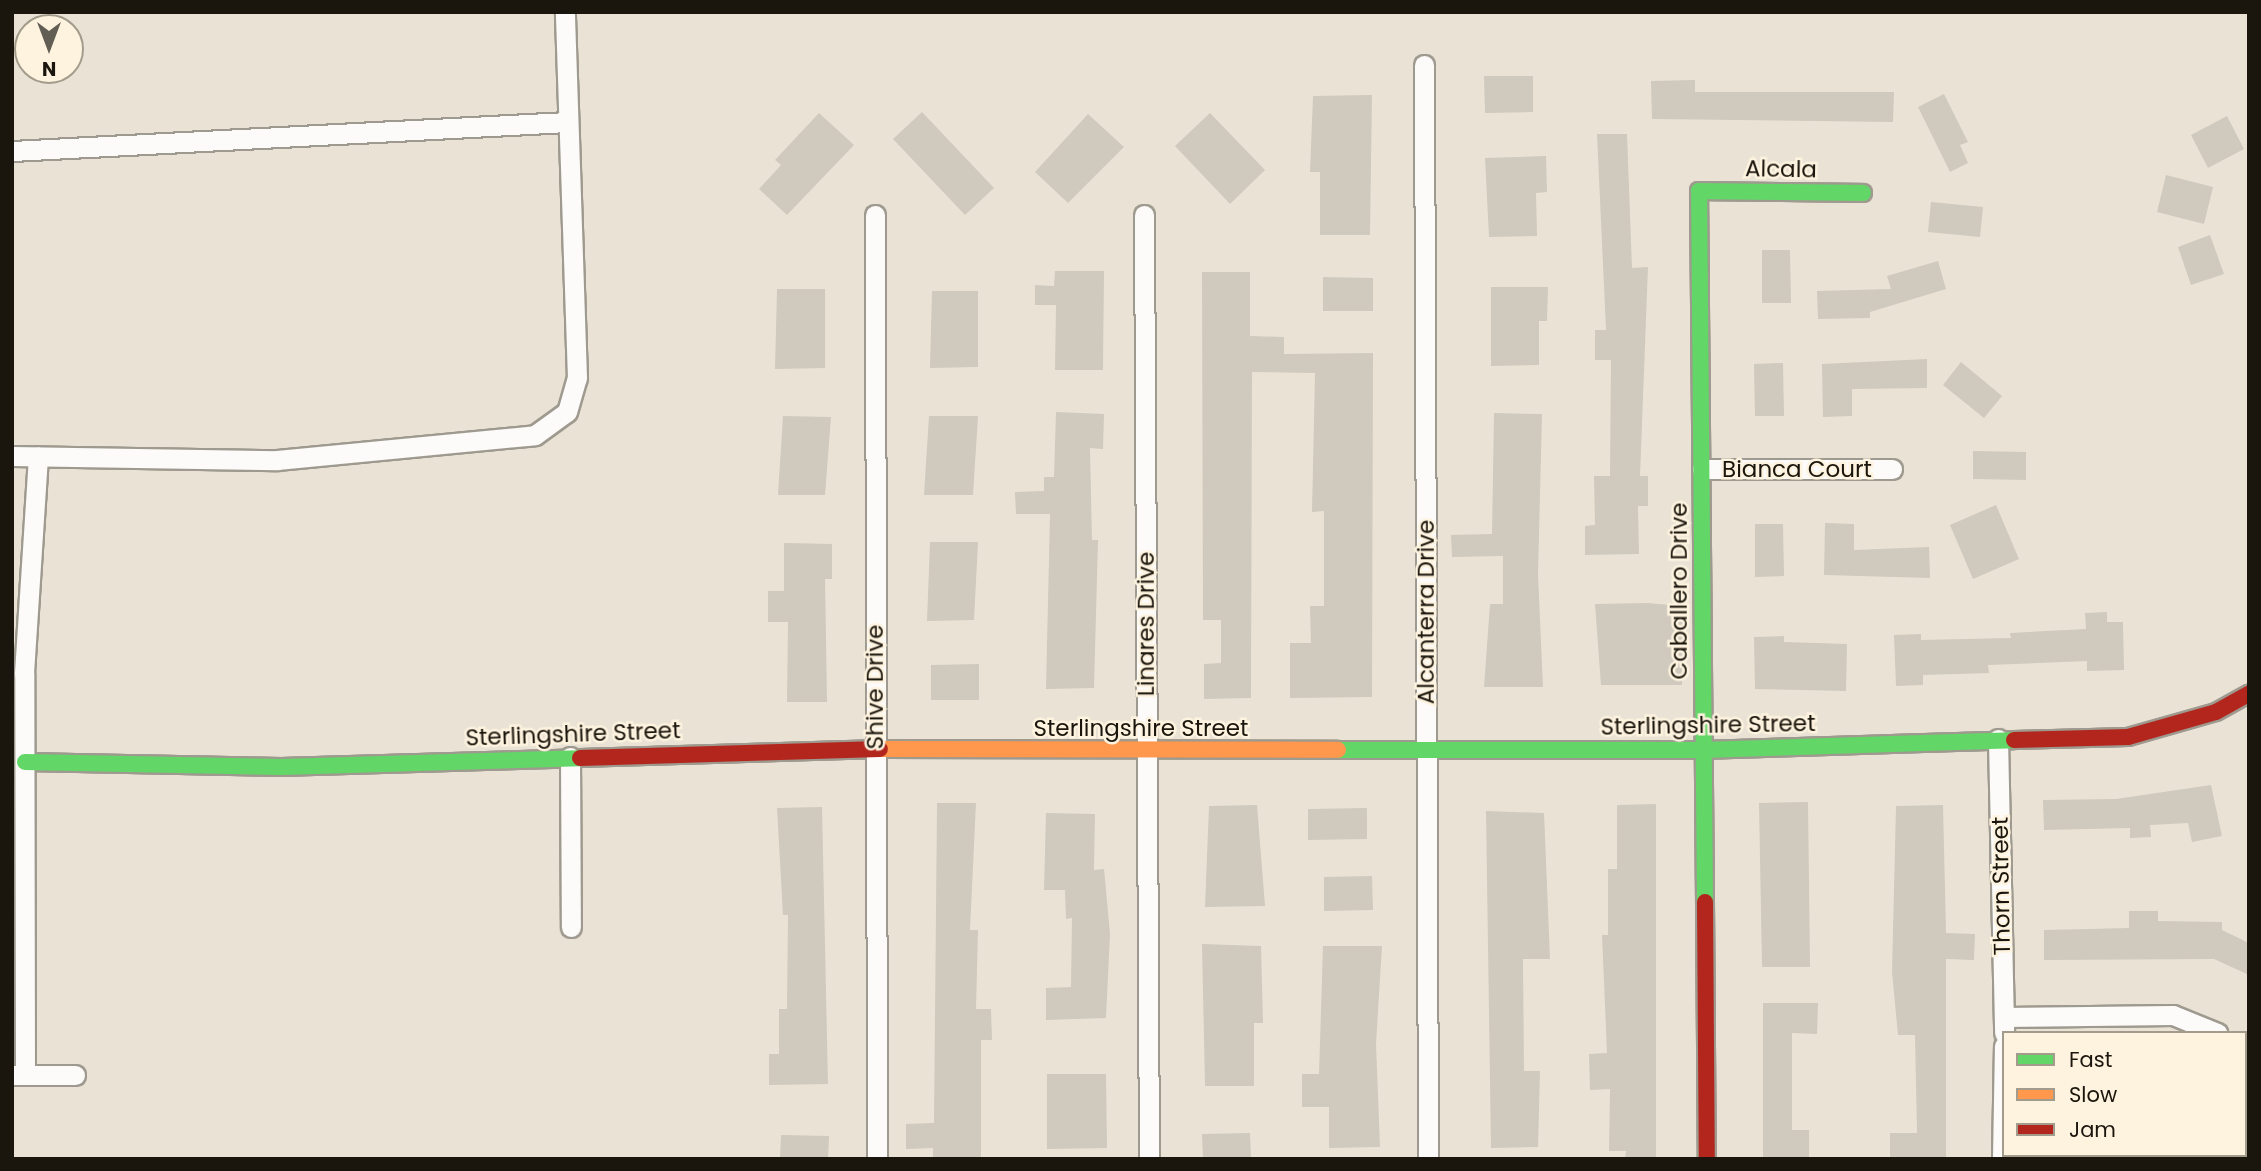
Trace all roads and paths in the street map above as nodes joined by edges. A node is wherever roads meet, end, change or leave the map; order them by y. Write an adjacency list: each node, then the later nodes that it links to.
1 (565, 12): 3 (street)
2 (1424, 65): 16 (street, Alcanterra Drive)
3 (567, 122): 4 (street); 10 (street)
4 (12, 151)
5 (1699, 191): 6 (street, Alcala); 11 (street, Caballero Drive)
6 (1863, 193)
7 (874, 215): 15 (street, Shive Drive)
8 (1144, 215): 18 (street, Linares Drive)
9 (12, 456): 10 (street)
10 (38, 456): 20 (street)
11 (1702, 469): 12 (street, Bianca Court); 17 (street, Caballero Drive)
12 (1892, 469)
13 (2249, 694): 14 (street, Sterlingshire Street)
14 (1998, 739): 17 (street, Sterlingshire Street); 22 (street, Thorn Street)
15 (875, 749): 18 (street, Sterlingshire Street); 19 (street, Sterlingshire Street); 26 (street, Shive Drive)
16 (1427, 750): 17 (street, Sterlingshire Street); 18 (street, Sterlingshire Street); 28 (street, Alcanterra Drive)
17 (1702, 750): 29 (street, Caballero Drive)
18 (1146, 751): 27 (street, Linares Drive)
19 (570, 757): 20 (street, Sterlingshire Street); 21 (street)
20 (25, 762): 24 (street)
21 (571, 927)
22 (2004, 1025): 23 (street)
23 (2212, 1031)
24 (19, 1075): 25 (street)
25 (75, 1075)
26 (877, 1159)
27 (1149, 1159)
28 (1428, 1159)
29 (1707, 1159)

